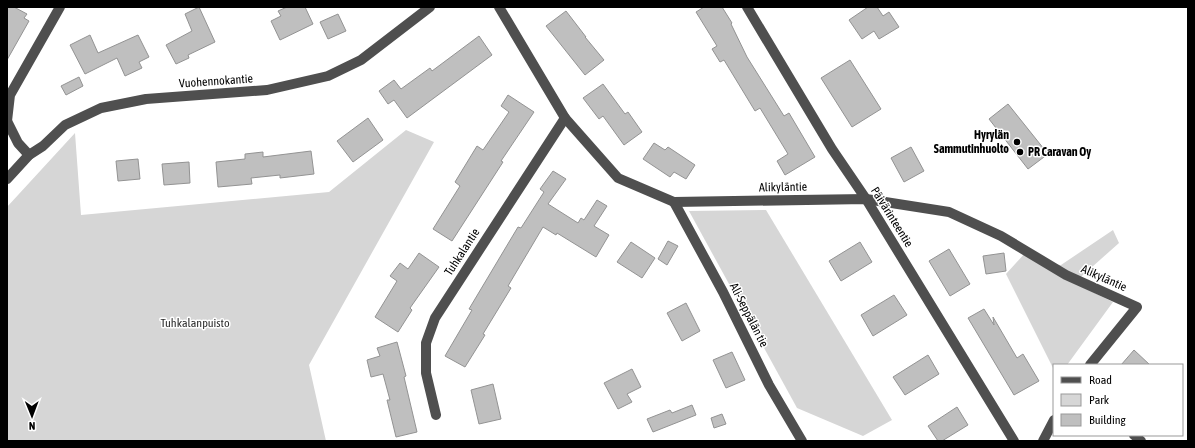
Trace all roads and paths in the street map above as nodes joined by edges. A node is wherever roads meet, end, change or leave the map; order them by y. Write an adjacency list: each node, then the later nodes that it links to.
1 (60, 7): 6 (street)
2 (430, 7): 7 (street, Vuohennokantie)
3 (499, 7): 5 (street, Alikyläntie)
4 (748, 7): 9 (street, Päivärinteentie)
5 (565, 118): 10 (street, Alikyläntie); 12 (street, Tuhkalantie)
6 (7, 121): 7 (street)
7 (29, 155): 8 (street, Vuohennokantie)
8 (7, 179)
9 (866, 199): 10 (street, Alikyläntie); 11 (street, Alikyläntie); 15 (street, Päivärinteentie)
10 (674, 202): 14 (street, Ali-Seppälän tie)
11 (1091, 364)
12 (436, 414)
13 (1053, 422): 16 (street)
14 (802, 441)
15 (1014, 441)
16 (1043, 441)

